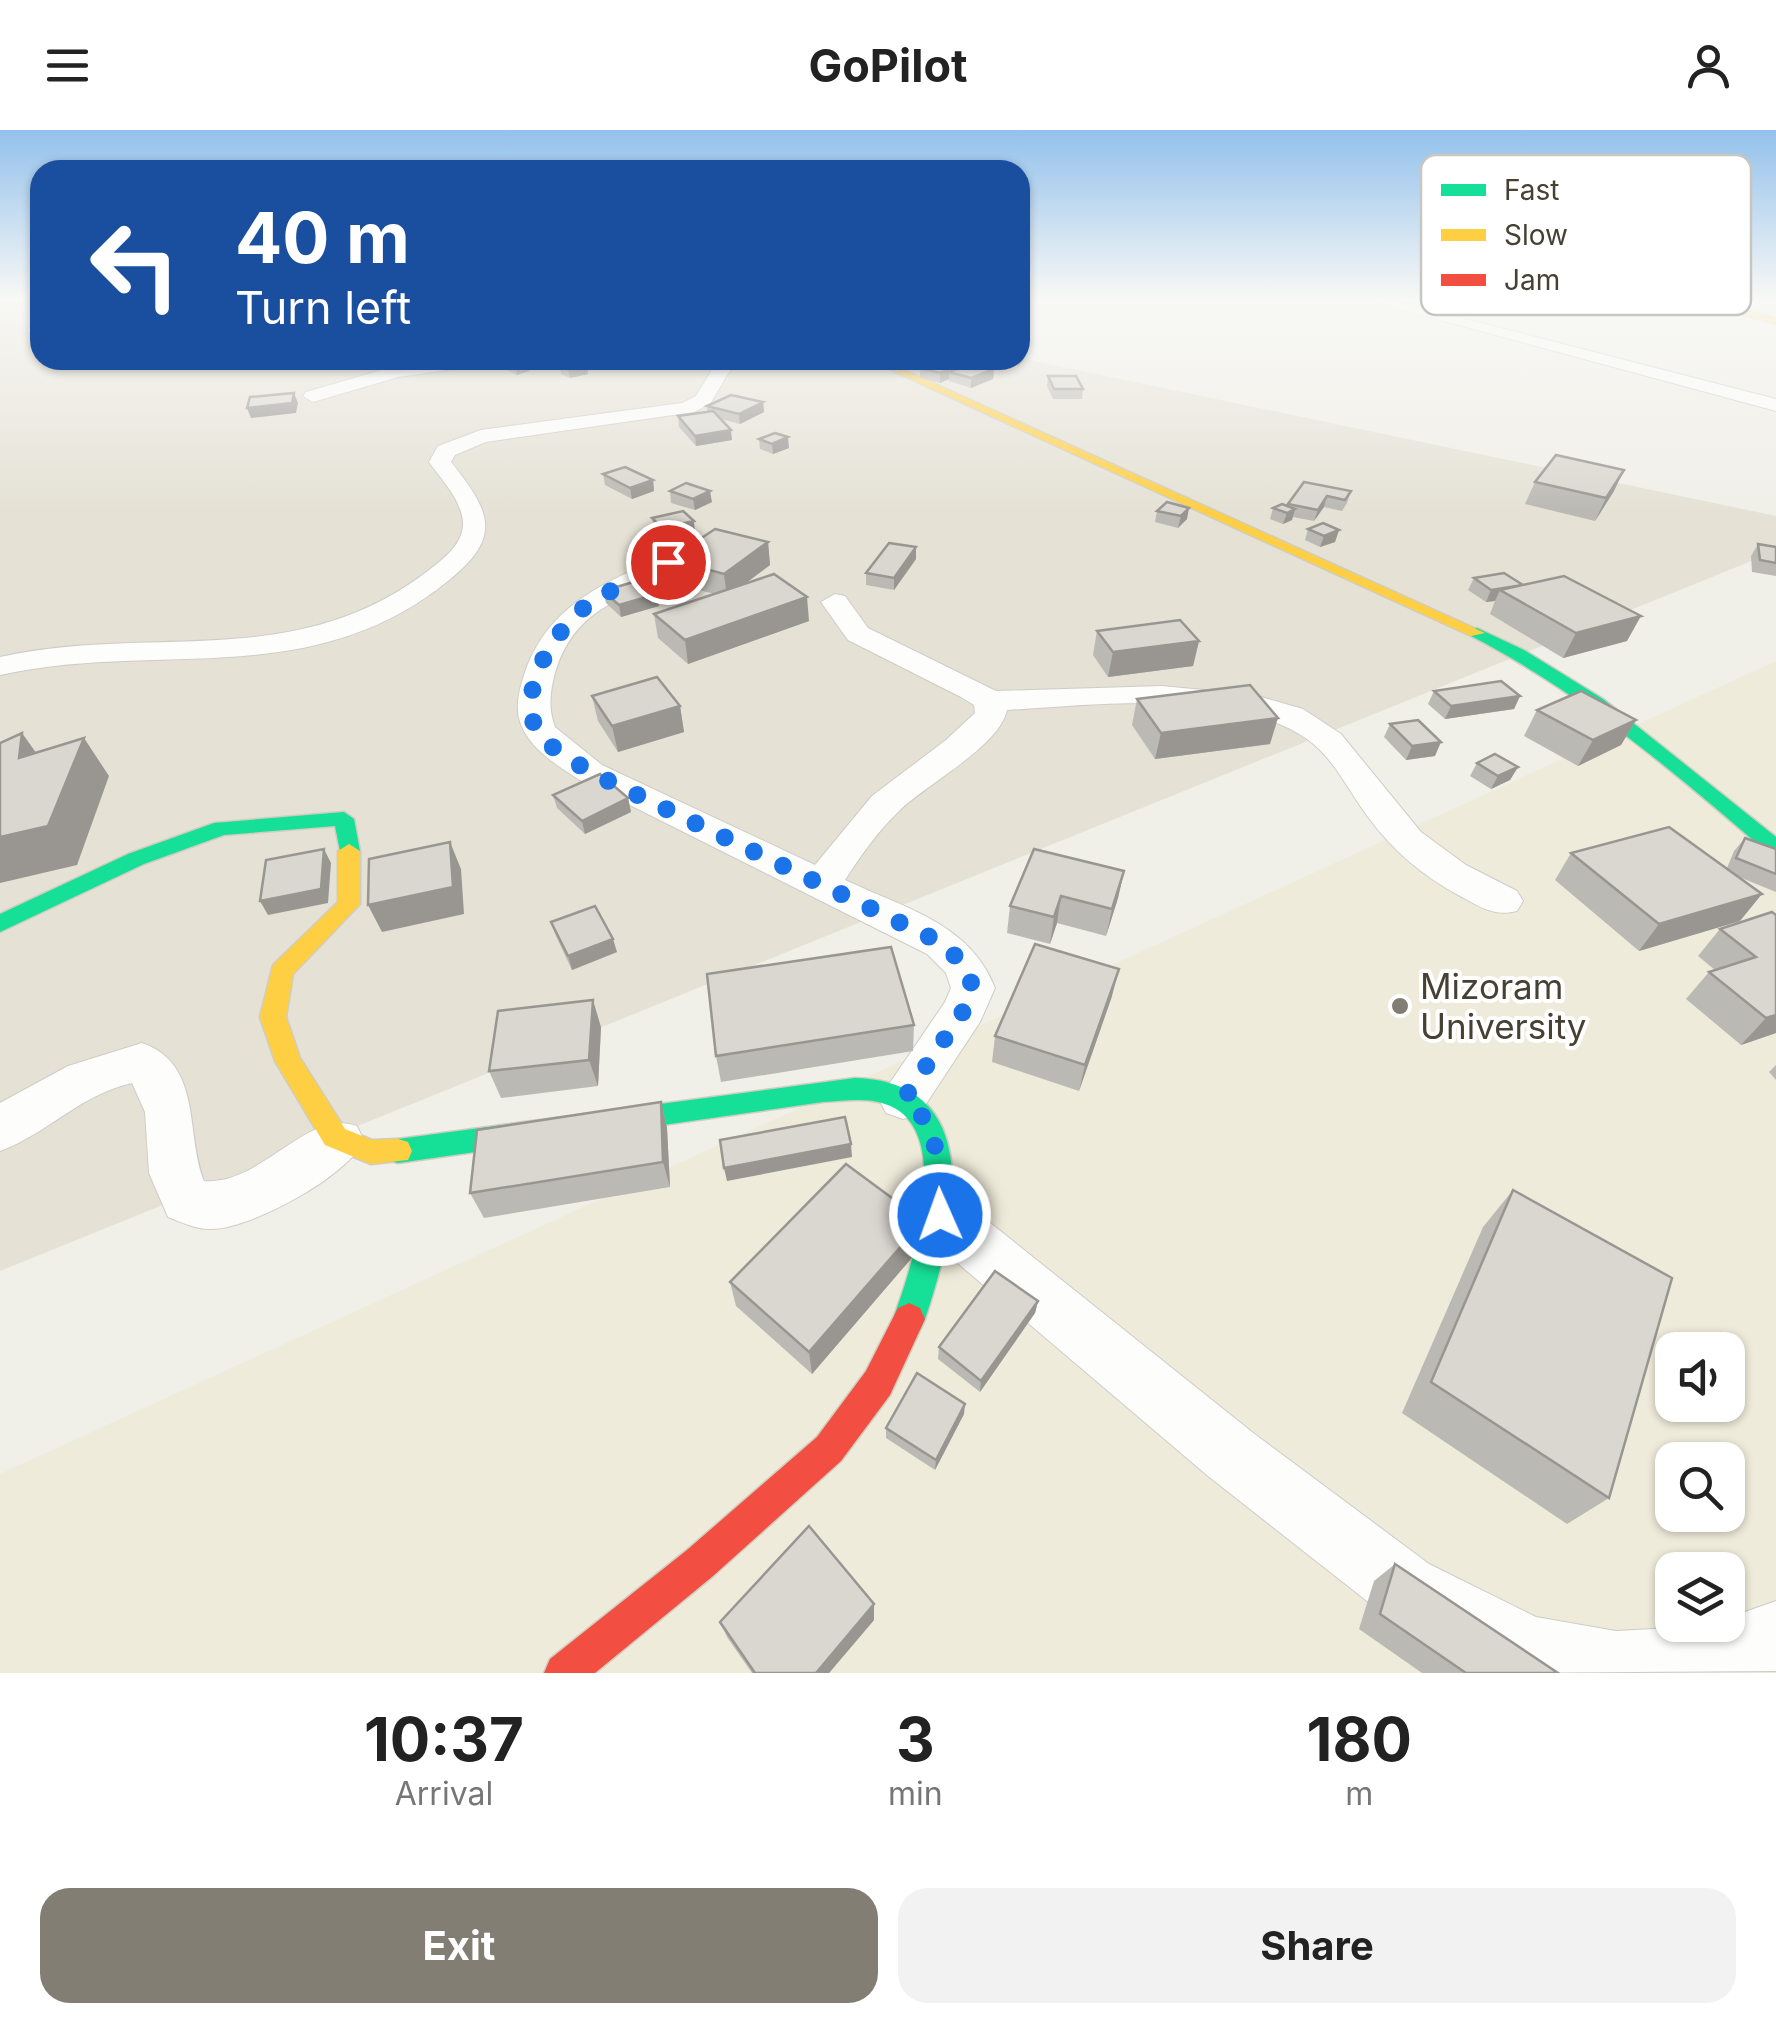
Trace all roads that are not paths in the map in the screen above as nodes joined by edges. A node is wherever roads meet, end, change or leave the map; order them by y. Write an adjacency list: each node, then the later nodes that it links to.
1 (1638, 369): 6 (street)
2 (410, 370): 5 (street)
3 (721, 370): 9 (street)
4 (896, 370): 11 (street)
5 (314, 396)
6 (1776, 405)
7 (674, 549): 12 (street)
8 (835, 602): 10 (street)
9 (0, 666)
10 (990, 701): 12 (street); 13 (street)
11 (1776, 848)
12 (822, 884): 15 (street)
13 (1503, 901)
14 (0, 924): 17 (street)
15 (904, 1099): 17 (street); 18 (street)
16 (0, 1130): 17 (street)
17 (339, 1140)
18 (940, 1215): 19 (street); 20 (street)
19 (1776, 1636)
20 (564, 1673)

